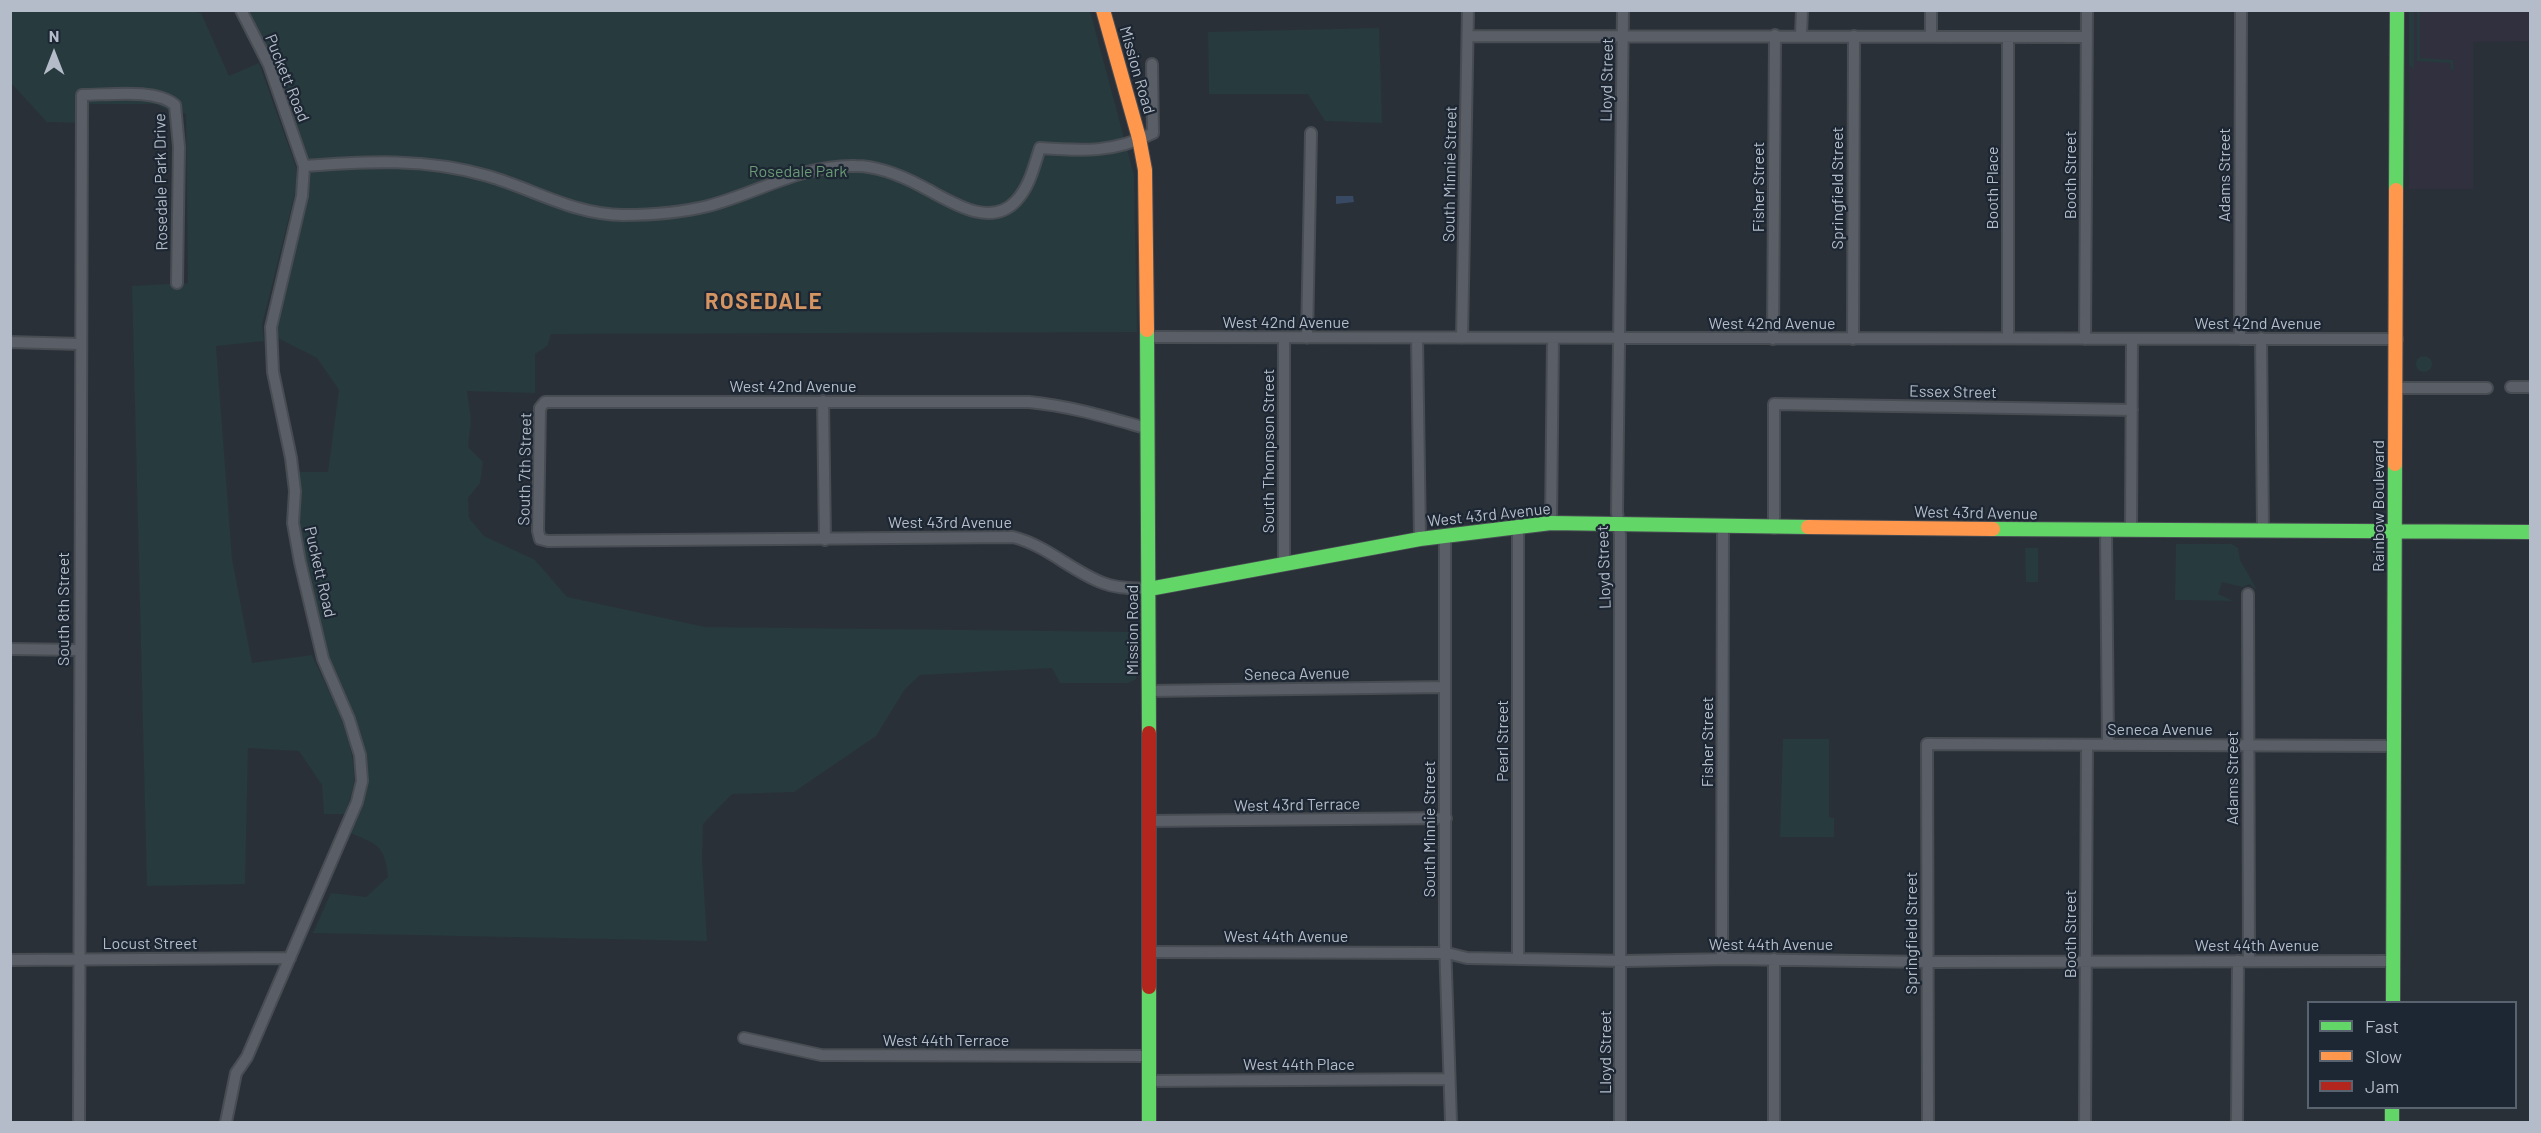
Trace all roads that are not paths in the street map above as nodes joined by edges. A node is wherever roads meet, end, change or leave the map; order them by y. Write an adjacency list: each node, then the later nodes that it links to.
1 (241, 10): 22 (street, Puckett Road)
2 (1102, 10): 21 (main road, Mission Road)
3 (1468, 10): 11 (street, South Minnie Street)
4 (1623, 10): 12 (street, Lloyd Street)
5 (1802, 10): 10 (street)
6 (1931, 10): 15 (street)
7 (2087, 10): 17 (street, Booth Street)
8 (2241, 10): 37 (street, Adams Street)
9 (2397, 10): 38 (main road, Rainbow Boulevard)
10 (1801, 35): 13 (street); 14 (street)
11 (1468, 36): 12 (street); 27 (street, South Minnie Street)
12 (1623, 36): 13 (street); 29 (street, Lloyd Street)
13 (1775, 36): 33 (street, Fisher Street)
14 (1854, 36): 15 (street); 34 (street, Springfield Street)
15 (1931, 36): 16 (street)
16 (2008, 37): 17 (street); 30 (street, Booth Place)
17 (2087, 37): 35 (street, Booth Street)
18 (1152, 64): 21 (street, Mission Road)
19 (82, 95): 23 (street, Rosedale Park Drive); 40 (street, South 8th Street)
20 (1311, 133): 25 (street)
21 (1139, 138): 22 (street); 24 (main road, Mission Road)
22 (304, 166): 80 (street, Puckett Road)
23 (177, 283)
24 (1147, 337): 32 (street, West 42nd Avenue); 48 (main road, Mission Road)
25 (1307, 338): 26 (street, West 42nd Avenue); 32 (street, West 42nd Avenue)
26 (1417, 338): 27 (street, West 42nd Avenue); 61 (street)
27 (1462, 338): 28 (street, West 42nd Avenue)
28 (1553, 338): 29 (street, West 42nd Avenue); 49 (street)
29 (1618, 338): 33 (street, West 42nd Avenue); 50 (street, Lloyd Street)
30 (2008, 338): 34 (street, West 42nd Avenue); 35 (street, West 42nd Avenue)
31 (2261, 338): 37 (street, West 42nd Avenue); 38 (street, West 42nd Avenue); 56 (street)
32 (1284, 339): 63 (street, South Thompson Street)
33 (1773, 339): 34 (street, West 42nd Avenue)
34 (1853, 339)
35 (2085, 339): 36 (street, West 42nd Avenue)
36 (2132, 339): 37 (street, West 42nd Avenue); 47 (street)
37 (2240, 339)
38 (2397, 339): 43 (main road, Rainbow Boulevard)
39 (10, 342): 40 (street)
40 (80, 344): 67 (street, South 8th Street)
41 (2511, 387): 42 (street)
42 (2530, 387)
43 (2396, 388): 44 (street); 57 (main road, Rainbow Boulevard)
44 (2487, 388)
45 (823, 401): 46 (street, West 42nd Avenue); 48 (street, West 42nd Avenue); 62 (street)
46 (545, 402): 60 (street, South 7th Street)
47 (2132, 410): 53 (street, Essex Street); 54 (street)
48 (1146, 428): 64 (main road, Mission Road)
49 (1551, 523): 50 (main road, West 43rd Avenue); 51 (main road, West 43rd Avenue)
50 (1617, 523): 52 (main road, West 43rd Avenue); 85 (street, Lloyd Street)
51 (1518, 525): 59 (main road, West 43rd Avenue); 79 (street, Pearl Street)
52 (1723, 526): 53 (main road, West 43rd Avenue); 82 (street, Fisher Street)
53 (1774, 528): 55 (main road, West 43rd Avenue)
54 (2131, 530): 55 (main road, West 43rd Avenue); 56 (main road, West 43rd Avenue)
55 (2106, 531): 72 (street)
56 (2263, 531): 57 (main road, West 43rd Avenue)
57 (2396, 531): 58 (main road, West 43rd Avenue); 74 (main road, Rainbow Boulevard)
58 (2530, 532)
59 (1445, 536): 61 (main road, West 43rd Avenue); 68 (street, South Minnie Street)
60 (540, 539): 62 (street, West 43rd Avenue)
61 (1420, 539): 63 (main road, West 43rd Avenue)
62 (825, 540): 64 (street, West 43rd Avenue)
63 (1284, 564): 64 (main road, West 43rd Avenue)
64 (1149, 588): 69 (main road, Mission Road)
65 (2248, 594): 73 (street, Adams Street)
66 (10, 649): 67 (street)
67 (79, 650): 81 (street, South 8th Street)
68 (1445, 687): 69 (street, Seneca Avenue); 75 (street, South Minnie Street)
69 (1149, 691): 76 (main road, Mission Road)
70 (1927, 744): 71 (street, Seneca Avenue); 90 (street, Springfield Street)
71 (2088, 745): 72 (street, Seneca Avenue); 86 (street, Booth Street)
72 (2108, 745): 73 (street, Seneca Avenue)
73 (2248, 745): 74 (street, Seneca Avenue); 88 (street, Adams Street)
74 (2394, 746): 89 (main road, Rainbow Boulevard)
75 (1446, 818): 76 (street, West 43rd Terrace); 78 (street, South Minnie Street)
76 (1149, 821): 77 (main road, Mission Road)
77 (1149, 952): 78 (street, West 44th Avenue); 93 (main road, Mission Road)
78 (1447, 953): 79 (street, West 44th Avenue); 94 (street, South Minnie Street)
79 (1518, 957): 85 (street, West 44th Avenue)
80 (290, 958): 81 (street, Locust Street); 97 (street, Puckett Road)
81 (80, 959): 84 (street, Locust Street); 96 (street, South 8th Street)
82 (1722, 959): 83 (street, West 44th Avenue); 85 (street, West 44th Avenue)
83 (1774, 959): 90 (street, West 44th Avenue); 101 (street)
84 (10, 960)
85 (1621, 960): 100 (street, Lloyd Street)
86 (2086, 960): 87 (street, West 44th Avenue); 90 (street, West 44th Avenue); 103 (street, Booth Street)
87 (2238, 961): 88 (street, West 44th Avenue); 104 (street)
88 (2249, 961): 89 (street, West 44th Avenue)
89 (2393, 961): 91 (main road, Rainbow Boulevard)
90 (1927, 962): 102 (street, Springfield Street)
91 (2393, 1001)
92 (744, 1038): 93 (street, West 44th Terrace)
93 (1149, 1056): 95 (main road, Mission Road)
94 (1449, 1079): 95 (street, West 44th Place); 99 (street, South Minnie Street)
95 (1149, 1081): 98 (main road, Mission Road)
96 (79, 1122)
97 (226, 1122)
98 (1149, 1122)
99 (1451, 1122)
100 (1620, 1122)
101 (1774, 1122)
102 (1928, 1122)
103 (2085, 1122)
104 (2237, 1122)

